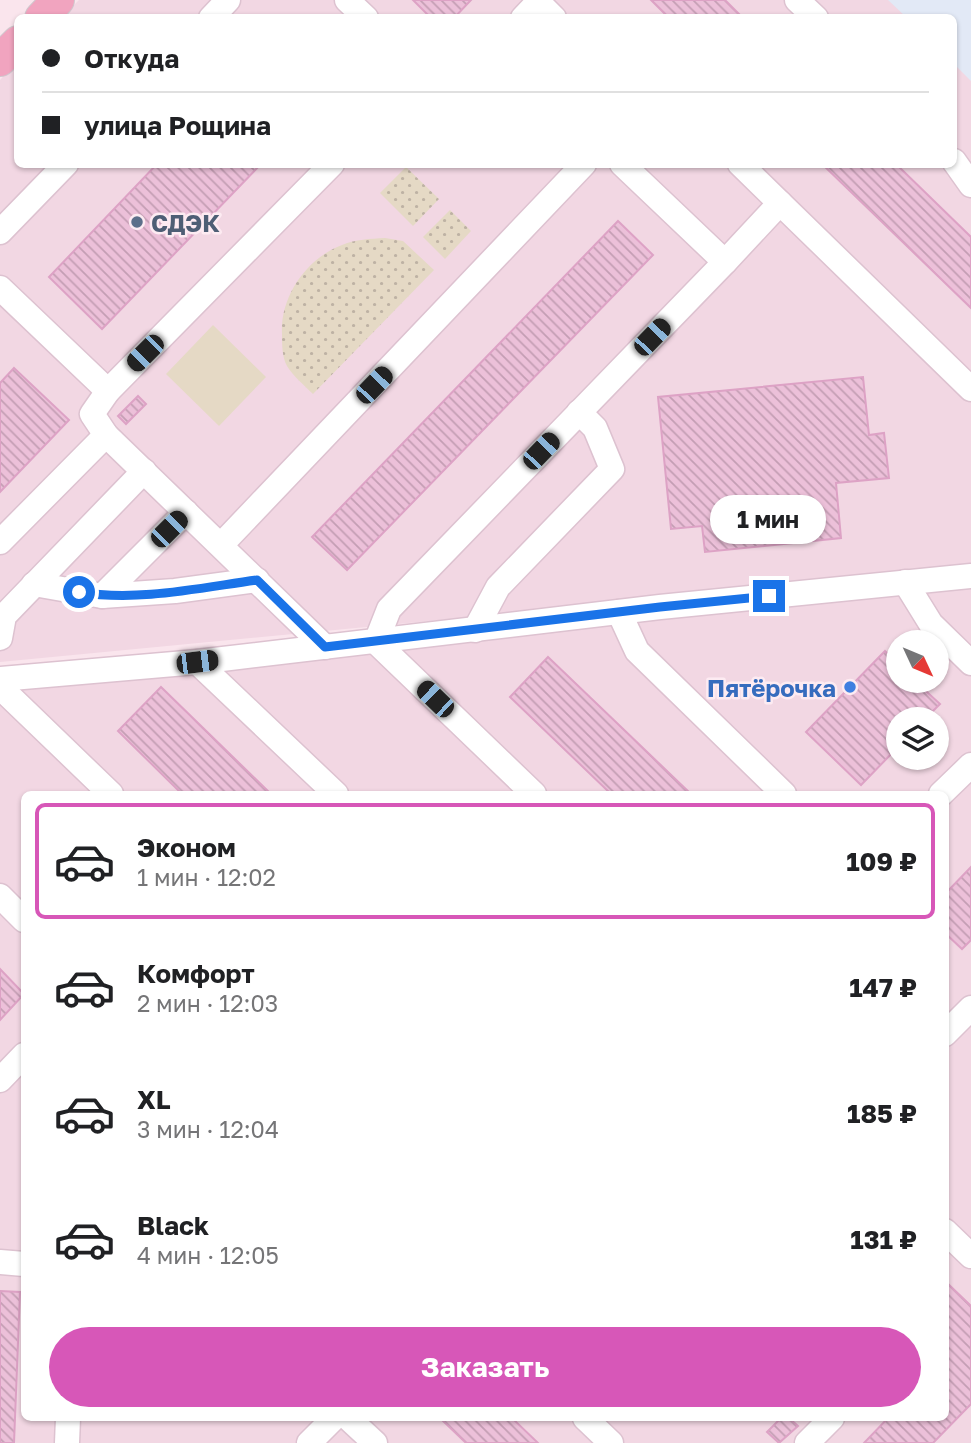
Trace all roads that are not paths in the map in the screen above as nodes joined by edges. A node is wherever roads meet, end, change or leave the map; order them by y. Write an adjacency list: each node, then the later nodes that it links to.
1 (58, 0): 5 (main road)
2 (228, 0): 6 (street)
3 (347, 0): 7 (street)
4 (797, 0): 8 (street)
5 (45, 14)
6 (215, 14)
7 (362, 14)
8 (812, 14)
9 (14, 46): 10 (main road)
10 (0, 60)
11 (957, 165): 17 (street)
12 (62, 168): 19 (street)
13 (328, 168): 23 (street)
14 (580, 168): 29 (street)
15 (626, 168): 20 (street)
16 (744, 168): 18 (street)
17 (971, 185)
18 (780, 203): 20 (street); 22 (street)
19 (0, 232)
20 (725, 262): 24 (street)
21 (4, 299): 23 (street)
22 (971, 389)
23 (108, 391): 25 (street)
24 (579, 412): 36 (street); 38 (street)
25 (106, 435): 26 (street); 28 (street)
26 (144, 471): 27 (street); 33 (street)
27 (186, 512): 29 (street); 34 (street)
28 (0, 542)
29 (221, 545): 31 (street)
30 (971, 576): 32 (street)
31 (257, 580): 34 (street); 39 (street)
32 (905, 582): 35 (street); 41 (street)
33 (34, 584): 34 (street); 37 (street)
34 (102, 596)
35 (619, 612): 36 (street); 48 (street)
36 (475, 629): 38 (street)
37 (0, 638)
38 (376, 642): 39 (street); 47 (street)
39 (325, 647): 40 (street)
40 (197, 662): 42 (street); 46 (street)
41 (971, 663)
42 (0, 679)
43 (0, 687): 45 (street)
44 (971, 765): 49 (street)
45 (108, 791)
46 (333, 791)
47 (531, 791)
48 (782, 791)
49 (944, 791)
50 (0, 897): 51 (street)
51 (21, 917)
52 (971, 1008): 53 (street)
53 (949, 1030)
54 (21, 1058): 55 (street)
55 (0, 1080)
56 (949, 1235): 57 (street)
57 (971, 1256)
58 (0, 1262): 59 (street)
59 (21, 1264)
60 (68, 1421): 65 (street)
61 (331, 1421): 66 (street)
62 (351, 1421): 67 (street)
63 (588, 1421): 68 (street)
64 (829, 1421): 69 (street)
65 (67, 1443)
66 (309, 1443)
67 (375, 1443)
68 (611, 1443)
69 (807, 1443)

